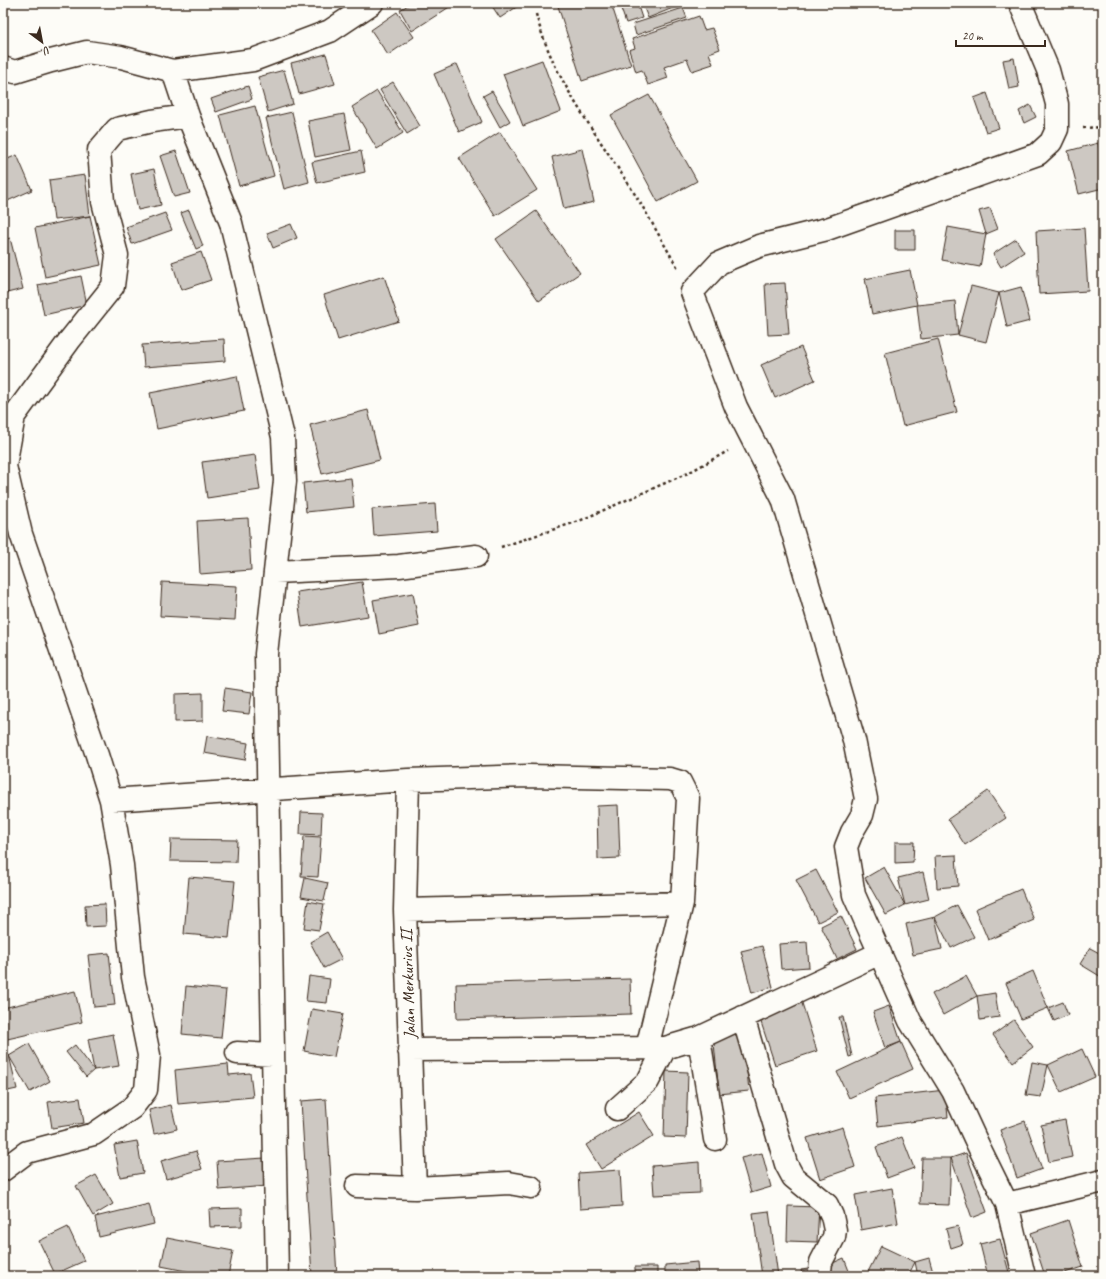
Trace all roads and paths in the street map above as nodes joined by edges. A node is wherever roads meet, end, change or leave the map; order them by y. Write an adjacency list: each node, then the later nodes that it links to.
1 (372, 3): 5 (street)
2 (1020, 3): 7 (street)
3 (536, 14): 7 (path)
4 (3, 68): 5 (street)
5 (173, 71): 6 (street)
6 (188, 116): 10 (street); 13 (street)
7 (692, 292): 8 (street)
8 (752, 438): 9 (path); 16 (street)
9 (476, 556): 10 (street)
10 (275, 572): 12 (street)
11 (408, 780): 12 (street); 14 (street); 15 (street, Jalan Merkurius II)
12 (269, 790): 13 (street); 22 (street)
13 (111, 800): 25 (street)
14 (682, 903): 15 (street); 19 (street)
15 (406, 910): 20 (street, Jalan Merkurius II)
16 (880, 953): 17 (street); 30 (street)
17 (743, 1017): 18 (street); 32 (street)
18 (699, 1038): 19 (street); 24 (street)
19 (656, 1048): 20 (street); 23 (street)
20 (409, 1050): 29 (street, Jalan Merkurius II)
21 (237, 1053): 22 (street)
22 (273, 1055): 31 (street)
23 (617, 1108)
24 (715, 1139)
25 (3, 1170)
26 (1103, 1181): 30 (street)
27 (357, 1186): 29 (street)
28 (531, 1187): 29 (street)
29 (415, 1188)
30 (1007, 1204): 33 (street)
31 (276, 1276)
32 (821, 1276)
33 (1024, 1276)

